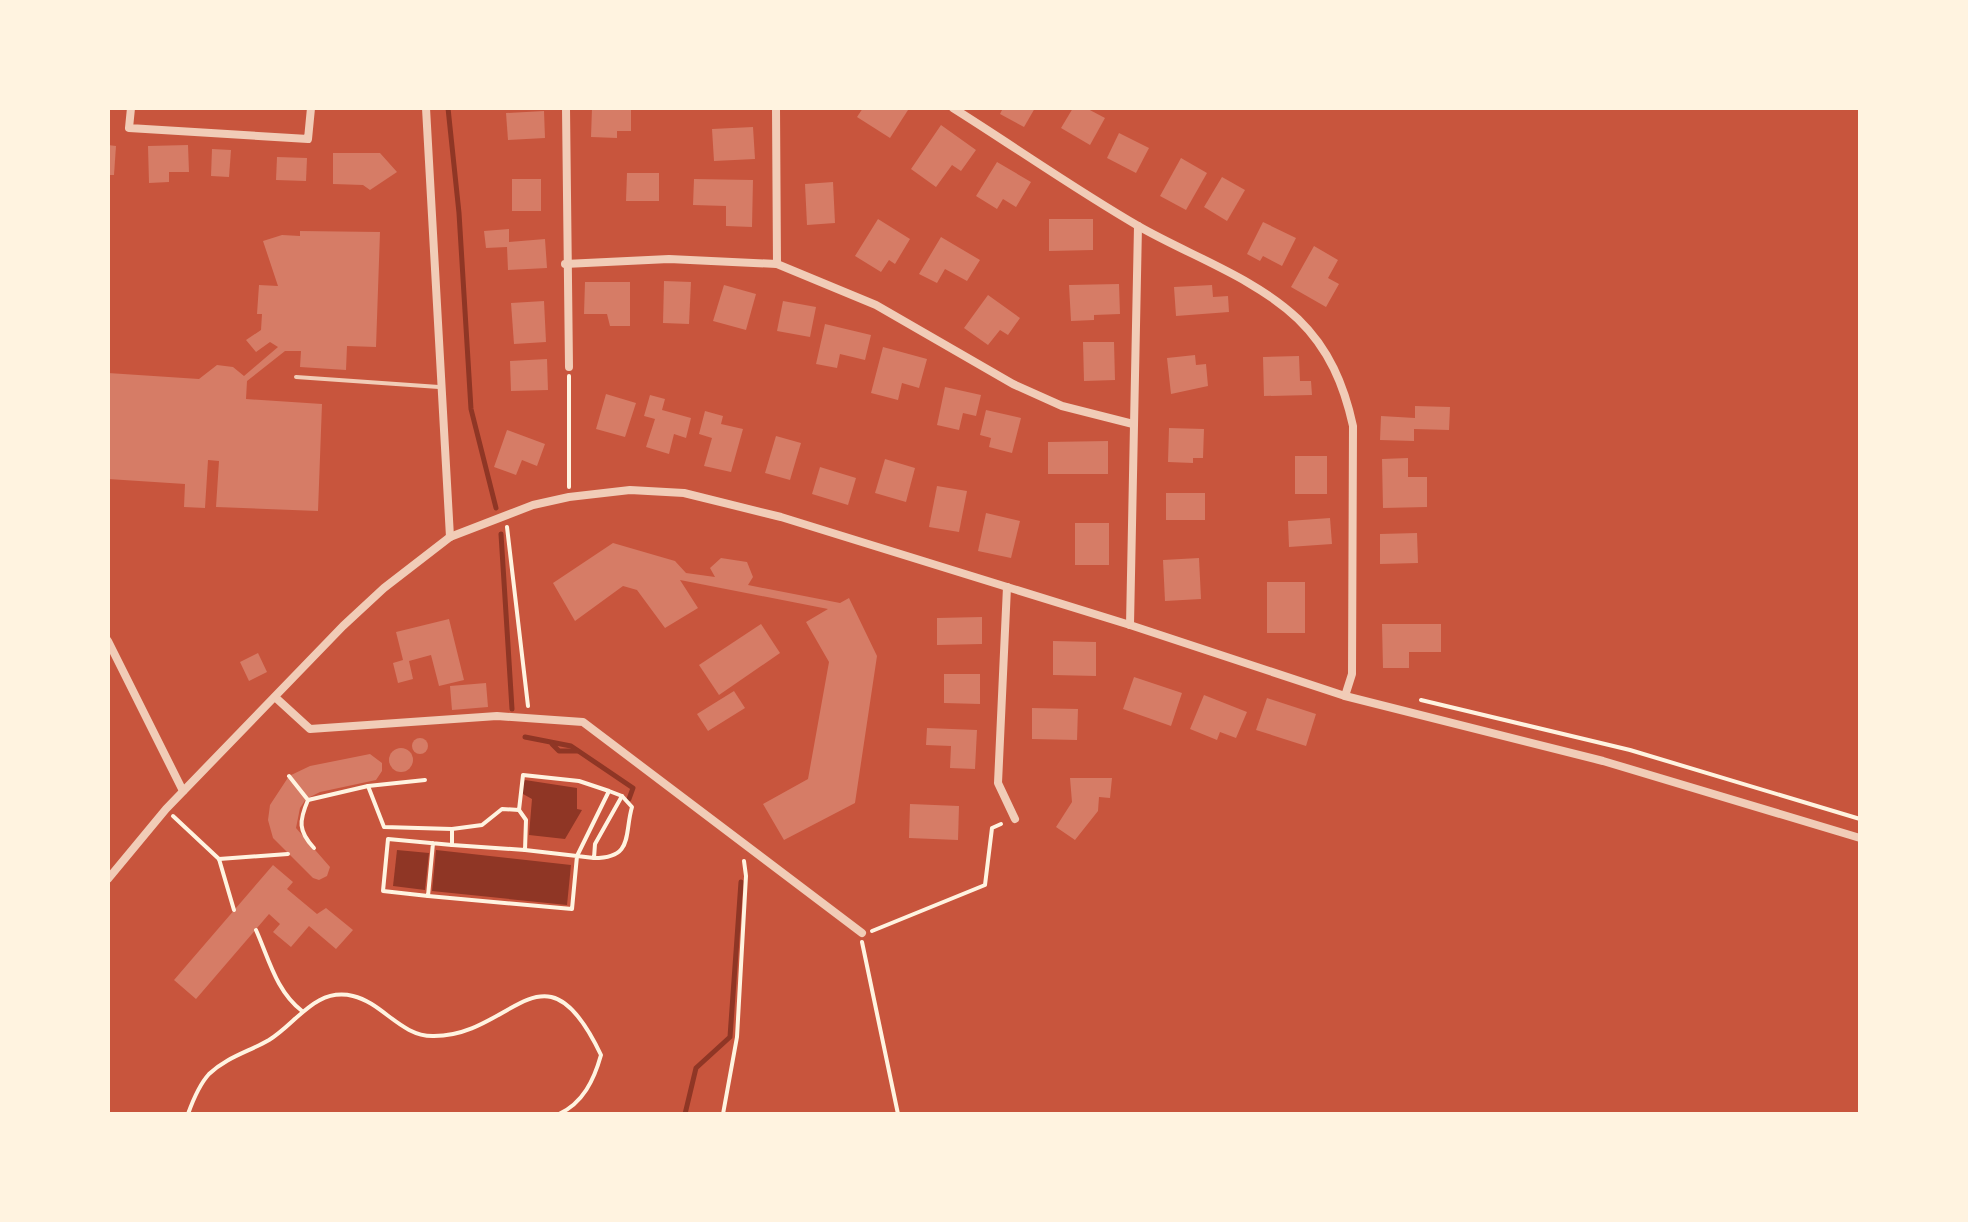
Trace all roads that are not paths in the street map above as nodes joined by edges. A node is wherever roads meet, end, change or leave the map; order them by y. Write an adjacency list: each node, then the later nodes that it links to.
1 (131, 108): 2 (street)
2 (311, 108)
3 (426, 108): 12 (street)
4 (566, 108): 8 (street)
5 (776, 108): 9 (street)
6 (953, 108): 7 (street)
7 (1138, 226): 13 (street); 19 (street)
8 (565, 264): 9 (street); 10 (street)
9 (777, 264): 13 (street)
10 (569, 367)
11 (296, 377): 12 (lane)
12 (439, 387): 14 (street)
13 (1133, 424): 16 (street)
14 (450, 537): 15 (street); 18 (street)
15 (1007, 587): 16 (street); 21 (street)
16 (1130, 625): 19 (street)
17 (108, 641): 20 (street)
18 (275, 696): 20 (street); 24 (street)
19 (1345, 696): 22 (street)
20 (183, 791): 23 (street)
21 (1015, 818)
22 (1860, 838)
23 (108, 879)
24 (862, 934)

